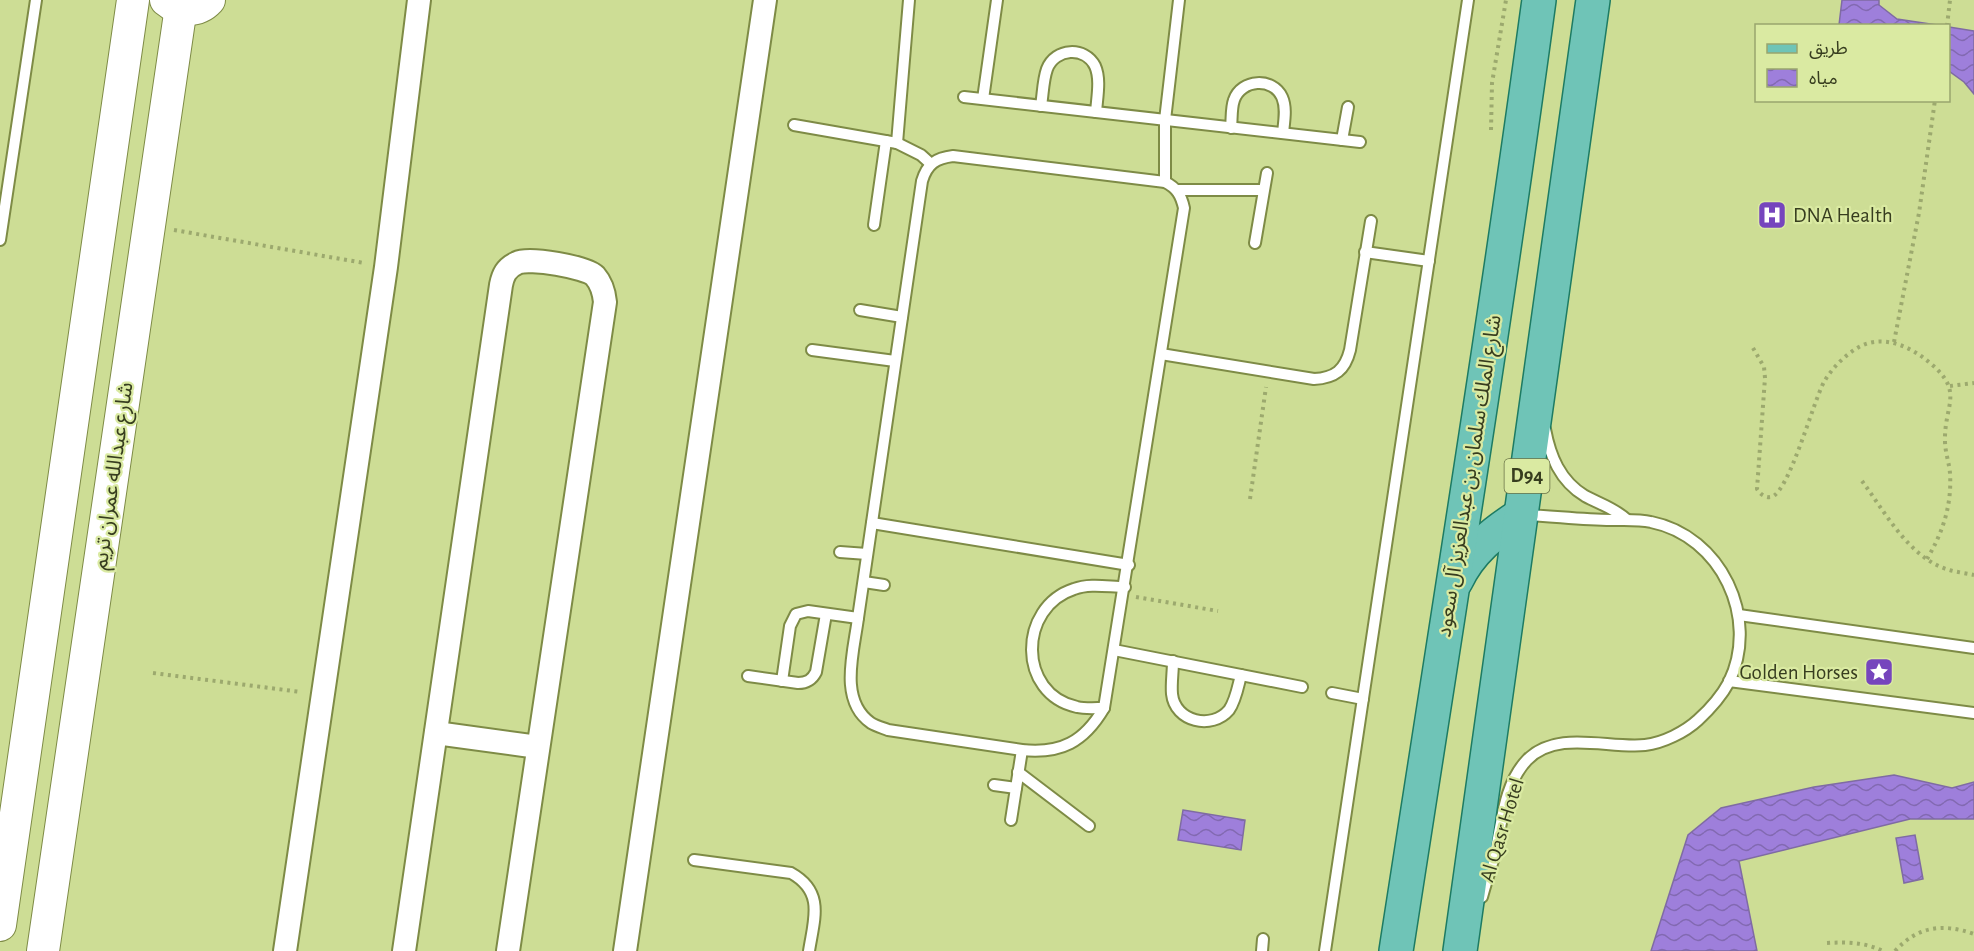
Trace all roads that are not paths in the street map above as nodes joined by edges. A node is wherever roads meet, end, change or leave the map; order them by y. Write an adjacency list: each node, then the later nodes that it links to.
1 (36, 0): 32 (lane)
2 (133, 0): 76 (street)
3 (419, 0): 79 (street)
4 (765, 0): 82 (street)
5 (909, 0): 24 (lane)
6 (997, 0): 13 (lane)
7 (1179, 0): 17 (lane)
8 (1468, 0): 35 (lane)
9 (1539, 0): 51 (main road, شارع الملك سلمان بن عبدالعزيز آل سعود)
10 (1593, 0): 41 (main road, D94)
11 (184, 2): 78 (street, شارع عبدالله عمران تريم)
12 (964, 97): 13 (lane)
13 (983, 99): 14 (lane)
14 (1041, 106): 16 (lane); 16 (lane)
15 (1348, 107): 21 (lane)
16 (1096, 112): 17 (lane)
17 (1165, 120): 19 (lane); 27 (lane)
18 (794, 125): 22 (lane)
19 (1231, 128): 20 (lane); 20 (lane)
20 (1283, 134): 21 (lane)
21 (1342, 140): 23 (lane)
22 (886, 141): 24 (lane); 31 (lane)
23 (1360, 142)
24 (897, 143): 25 (lane)
25 (931, 164): 27 (lane); 37 (lane)
26 (1266, 173): 29 (lane)
27 (1165, 182): 28 (lane)
28 (1178, 190): 29 (lane); 39 (lane)
29 (1263, 190): 33 (lane)
30 (1371, 220): 34 (lane)
31 (874, 225)
32 (0, 240)
33 (1255, 243)
34 (1365, 252): 35 (lane); 39 (lane)
35 (1429, 261): 64 (lane)
36 (860, 309): 37 (lane)
37 (902, 317): 40 (lane)
38 (812, 350): 40 (lane)
39 (1161, 354): 47 (lane)
40 (895, 361): 44 (lane)
41 (1538, 396): 42 (main road, D94); 43 (lane, Al Qasr Hotel)
42 (1521, 515): 43 (lane, Al Qasr Hotel); 51 (main road); 87 (main road, D94)
43 (1626, 519): 53 (lane, Al Qasr Hotel)
44 (872, 523): 46 (lane); 47 (lane)
45 (840, 552): 46 (lane)
46 (867, 554): 48 (lane)
47 (1128, 565): 50 (lane)
48 (864, 582): 49 (lane); 54 (lane)
49 (884, 585)
50 (1124, 591): 56 (lane); 65 (lane)
51 (1450, 596): 86 (main road, شارع الملك سلمان بن عبدالعزيز آل سعود)
52 (826, 614): 54 (lane); 60 (lane); 60 (lane)
53 (1739, 615): 55 (lane); 61 (lane, Al Qasr Hotel)
54 (858, 618): 69 (lane)
55 (1974, 648)
56 (1114, 650): 57 (lane); 65 (lane)
57 (1173, 661): 58 (lane); 58 (lane)
58 (1241, 675): 62 (lane)
59 (748, 676): 60 (lane)
60 (782, 681)
61 (1729, 681): 66 (lane); 87 (lane, Al Qasr Hotel)
62 (1302, 687)
63 (1332, 693): 64 (lane)
64 (1363, 699): 85 (lane)
65 (1104, 708): 69 (lane)
66 (1974, 713)
67 (436, 733): 68 (street); 68 (street); 80 (street)
68 (538, 747): 81 (street)
69 (1022, 750): 70 (lane)
70 (1018, 772): 72 (lane); 74 (lane)
71 (994, 785): 72 (lane)
72 (1016, 788): 73 (lane)
73 (1011, 820)
74 (1089, 826)
75 (694, 860): 83 (lane)
76 (0, 925)
77 (1263, 939): 84 (lane)
78 (43, 951)
79 (285, 951)
80 (404, 951)
81 (508, 951)
82 (625, 951)
83 (809, 951)
84 (1262, 951)
85 (1325, 951)
86 (1396, 951)
87 (1462, 951)

